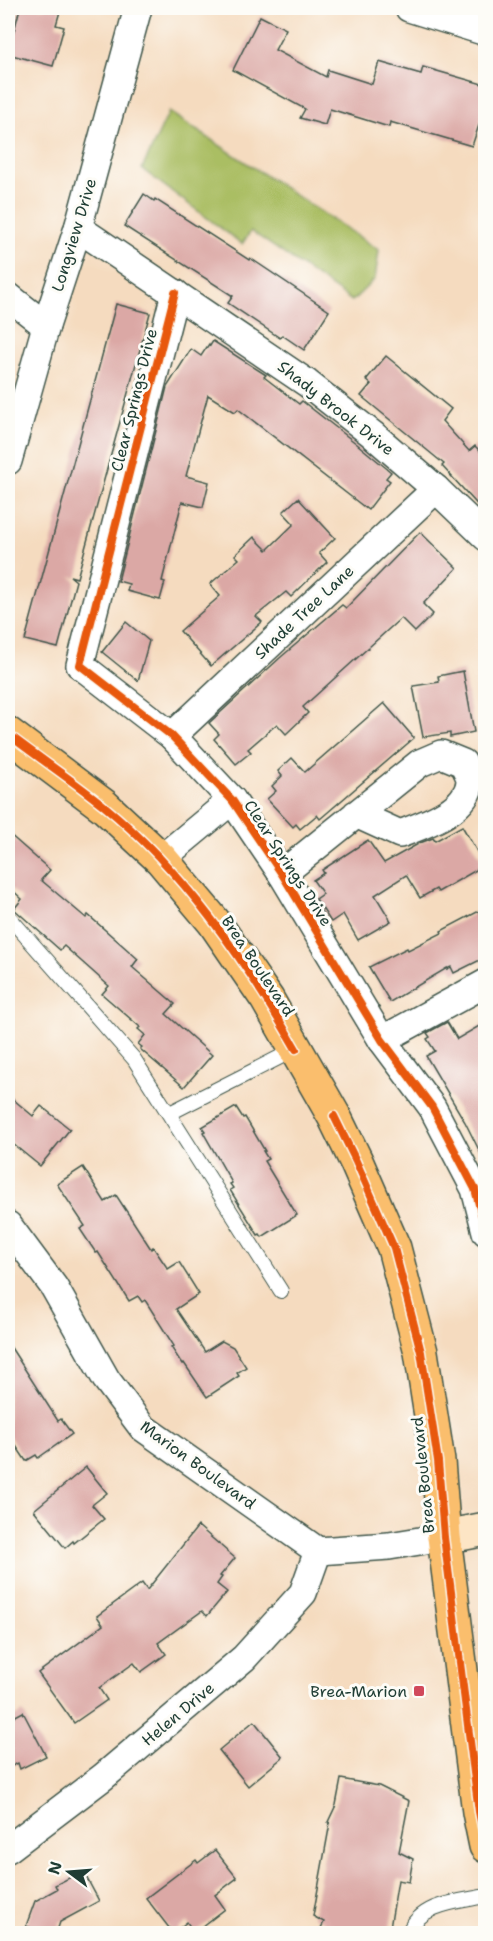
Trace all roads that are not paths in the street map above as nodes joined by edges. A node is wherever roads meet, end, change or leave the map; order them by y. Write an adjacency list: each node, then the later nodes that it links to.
1 (138, 8): 4 (street, Longview Drive)
2 (409, 8): 3 (street)
3 (486, 32)
4 (78, 228): 5 (street, Shady Brook Drive); 7 (street, Longview Drive)
5 (175, 292): 9 (street, Shady Brook Drive); 12 (street, Clear Springs Drive)
6 (8, 296): 7 (street)
7 (46, 326): 8 (street, Longview Drive)
8 (8, 461)
9 (436, 489): 10 (street, Shady Brook Drive); 12 (street, Shade Tree Lane)
10 (486, 537)
11 (8, 734): 15 (main road, Brea Boulevard)
12 (171, 736): 13 (street, Clear Springs Drive)
13 (232, 800): 15 (street); 16 (street, Clear Springs Drive)
14 (356, 814): 16 (street)
15 (161, 859): 20 (main road, Brea Boulevard)
16 (282, 874): 19 (street, Clear Springs Drive)
17 (8, 916): 21 (lane)
18 (486, 983): 19 (street)
19 (382, 1040): 22 (street, Clear Springs Drive)
20 (296, 1049): 21 (lane); 27 (main road, Brea Boulevard)
21 (170, 1113): 25 (lane)
22 (480, 1187): 24 (street, Clear Springs Drive)
23 (8, 1225): 28 (street, Marion Boulevard)
24 (486, 1232)
25 (281, 1291)
26 (486, 1529): 27 (street)
27 (444, 1537): 28 (street); 29 (main road, Brea Boulevard)
28 (318, 1551): 30 (street, Helen Drive)
29 (486, 1846)
30 (8, 1849)
31 (486, 1896): 32 (lane)
32 (408, 1934)

